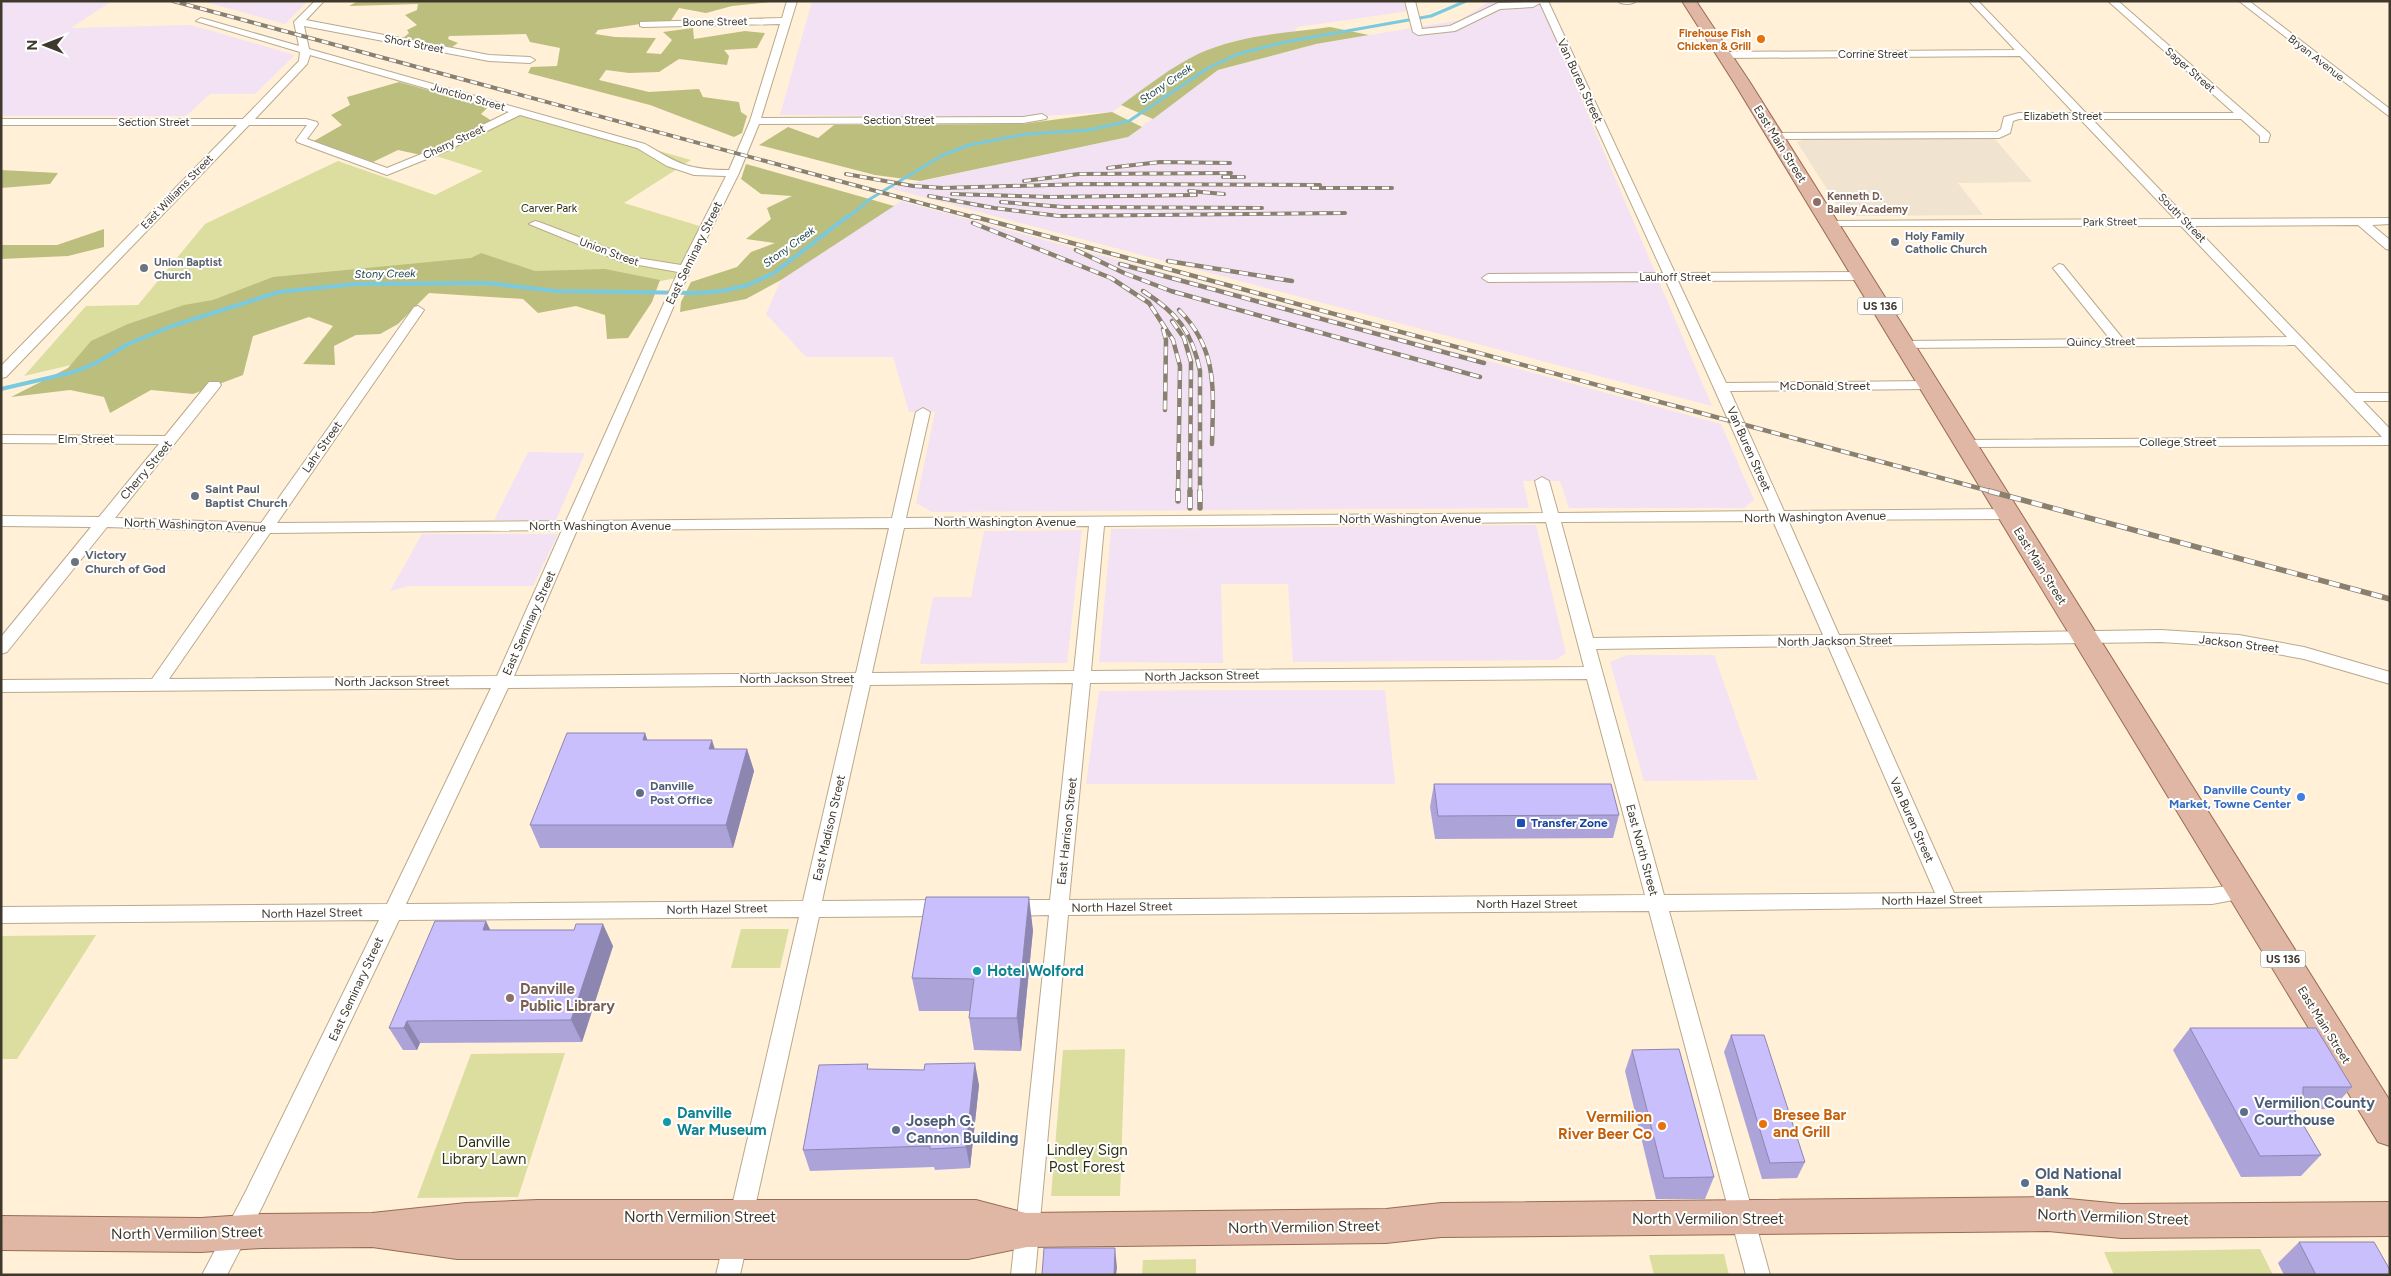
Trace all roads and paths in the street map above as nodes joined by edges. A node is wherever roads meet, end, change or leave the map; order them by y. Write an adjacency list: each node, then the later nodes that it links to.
1 (320, 1): 14 (street)
2 (792, 1): 13 (street, East Seminary Street)
3 (1410, 1): 4 (street)
4 (1537, 1)
5 (1543, 1): 40 (street, Van Buren Street)
6 (1622, 1): 7 (street)
7 (1632, 1)
8 (1689, 1): 18 (main road, East Main Street / US 136)
9 (1973, 1): 17 (street, South Street)
10 (2112, 1): 23 (street, Sager Street)
11 (2243, 1): 21 (street, Bryan Avenue)
12 (201, 21): 16 (street, Junction Street)
13 (787, 21): 15 (street, Boone Street); 25 (street, East Seminary Street)
14 (299, 22): 16 (street); 19 (street, Short Street)
15 (642, 24)
16 (306, 51): 20 (street, Junction Street); 27 (street, East Williams Street)
17 (2022, 53): 18 (street, Corrine Street); 22 (street, South Street)
18 (1724, 55): 29 (main road, East Main Street / US 136)
19 (530, 60)
20 (519, 111): 28 (street, Cherry Street); 31 (street, Junction Street)
21 (2390, 114)
22 (2083, 116): 23 (street, Elizabeth Street); 29 (street, Elizabeth Street); 32 (street, South Street)
23 (2243, 116): 30 (street, Sager Street)
24 (1042, 117): 25 (street, Section Street)
25 (756, 121): 31 (street, East Seminary Street)
26 (1, 122): 27 (street, Section Street)
27 (244, 122): 28 (street, Section Street); 47 (street, East Williams Street)
28 (306, 122)
29 (1775, 136): 36 (main road, East Main Street / US 136)
30 (2264, 140)
31 (733, 173): 39 (street, East Seminary Street)
32 (2185, 221): 33 (street, Park Street); 36 (street, Park Street); 44 (street, South Street)
33 (2361, 221): 34 (street, Park Street); 37 (street)
34 (2390, 221)
35 (535, 224): 39 (street, Union Street)
36 (1829, 224): 41 (main road, East Main Street / US 136)
37 (2390, 246)
38 (2059, 268): 45 (street)
39 (683, 273): 67 (street, East Seminary Street)
40 (1671, 276): 41 (street, Lauhoff Street); 42 (street, Lauhoff Street); 50 (street, Van Buren Street)
41 (1862, 276): 46 (main road, East Main Street / US 136)
42 (1488, 278)
43 (418, 310): 68 (street, Lahr Street)
44 (2298, 341): 45 (street, Quincy Street); 51 (street, South Street)
45 (2118, 342): 46 (street, Quincy Street)
46 (1904, 345): 49 (main road, East Main Street / US 136)
47 (1, 374)
48 (214, 385): 56 (street, Cherry Street)
49 (1929, 385): 50 (street, McDonald Street); 58 (main road, East Main Street / US 136)
50 (1720, 387): 62 (street, Van Buren Street)
51 (2353, 397): 52 (street); 54 (street, South Street)
52 (2390, 397)
53 (923, 412): 66 (street, East Madison Street)
54 (2390, 436)
55 (1, 439): 56 (street, Elm Street)
56 (171, 440): 64 (street, Cherry Street)
57 (2390, 441): 58 (street, College Street)
58 (1966, 444): 60 (main road, East Main Street / US 136)
59 (1542, 481): 61 (street, East North Street)
60 (2008, 514): 62 (street, North Washington Avenue); 69 (main road, East Main Street / US 136)
61 (1552, 518): 62 (street, North Washington Avenue); 65 (street, North Washington Avenue); 71 (street, East North Street)
62 (1780, 518): 70 (street, Van Buren Street)
63 (1, 520): 64 (street, North Washington Avenue)
64 (103, 522): 68 (street, North Washington Avenue); 72 (street, Cherry Street)
65 (1097, 522): 66 (street, North Washington Avenue); 74 (street, East Harrison Street)
66 (899, 523): 67 (street, North Washington Avenue); 76 (street, East Madison Street)
67 (572, 526): 68 (street, North Washington Avenue); 77 (street, East Seminary Street)
68 (265, 528): 78 (street, Lahr Street)
69 (2085, 638): 70 (street, North Jackson Street); 75 (street, Jackson Street); 80 (main road, East Main Street / US 136)
70 (1832, 641): 71 (street, North Jackson Street); 81 (street, Van Buren Street)
71 (1586, 644): 73 (street, East North Street)
72 (1, 648)
73 (1594, 673): 74 (street, North Jackson Street); 82 (street, East North Street)
74 (1082, 677): 76 (street, North Jackson Street); 86 (street, East Harrison Street)
75 (2390, 678)
76 (862, 679): 77 (street, North Jackson Street); 83 (street, East Madison Street)
77 (503, 681): 78 (street, North Jackson Street); 87 (street, East Seminary Street)
78 (157, 684): 79 (street, North Jackson Street)
79 (1, 686)
80 (2242, 892): 81 (street, North Hazel Street); 89 (main road, East Main Street / US 136)
81 (1948, 900): 82 (street, North Hazel Street)
82 (1656, 903): 86 (street, North Hazel Street); 90 (street, East North Street)
83 (810, 908): 84 (street, North Hazel Street); 87 (street, North Hazel Street); 95 (street, East Madison Street)
84 (962, 908)
85 (990, 908): 86 (street, North Hazel Street)
86 (1059, 908): 92 (street, East Harrison Street)
87 (393, 912): 88 (street, North Hazel Street); 93 (street, East Seminary Street)
88 (1, 915)
89 (2390, 1131)
90 (1743, 1219): 91 (main road, North Vermilion Street); 92 (main road, North Vermilion Street); 98 (street, East North Street)
91 (2390, 1219)
92 (1027, 1230): 95 (main road, North Vermilion Street); 97 (street)
93 (236, 1232): 94 (main road, North Vermilion Street); 95 (main road, North Vermilion Street); 96 (street, East Seminary Street)
94 (1, 1233)
95 (735, 1245)
96 (214, 1275)
97 (1023, 1275)
98 (1758, 1275)

